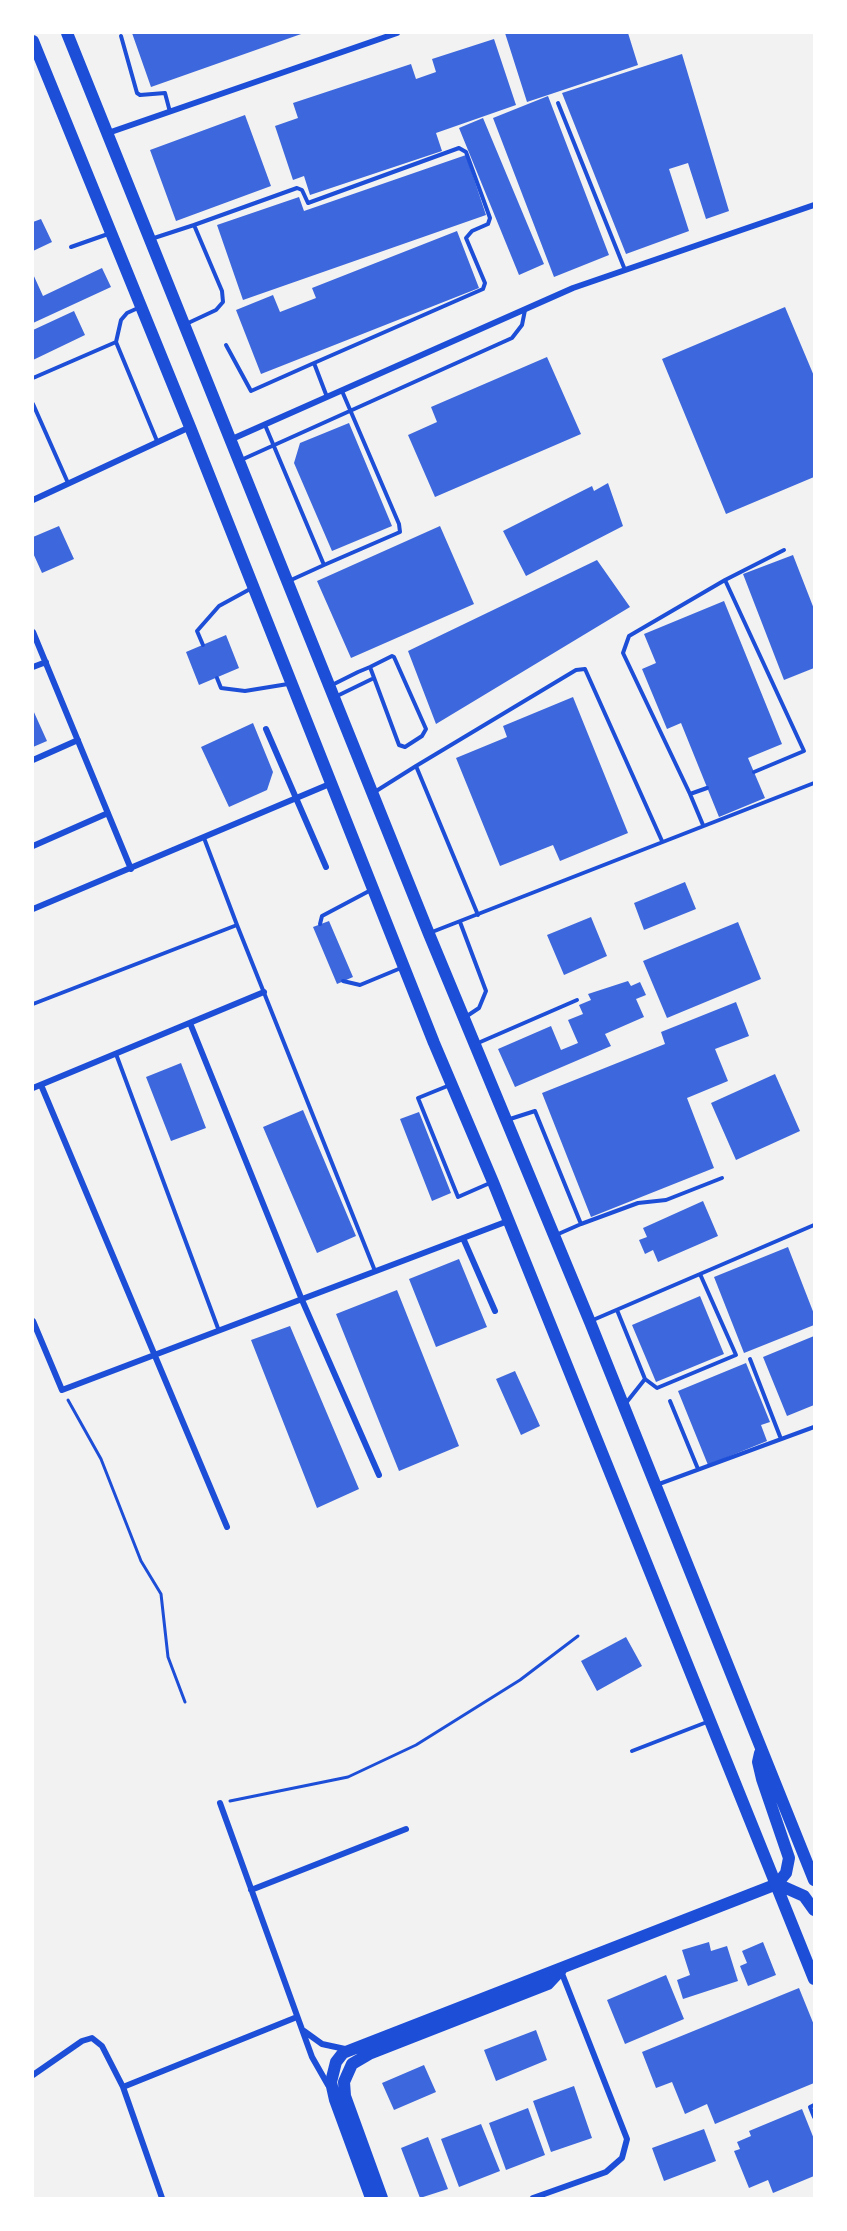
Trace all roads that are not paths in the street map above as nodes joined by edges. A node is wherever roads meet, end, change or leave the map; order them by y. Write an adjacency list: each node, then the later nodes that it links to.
1 (67, 33): 7 (main road)
2 (397, 33): 6 (street)
3 (121, 36): 6 (lane)
4 (33, 41): 10 (main road)
5 (558, 103): 13 (lane)
6 (170, 112): 7 (street)
7 (107, 134): 11 (main road)
8 (814, 205): 13 (street)
9 (194, 225): 11 (lane); 16 (lane); 19 (lane)
10 (111, 233): 12 (lane); 14 (main road)
11 (151, 240): 16 (main road)
12 (71, 247)
13 (625, 270): 15 (street)
14 (141, 307): 17 (lane); 26 (main road)
15 (525, 309): 21 (street); 24 (lane)
16 (186, 324): 27 (main road)
17 (116, 342): 20 (lane); 28 (lane)
18 (226, 345): 19 (lane)
19 (314, 363): 22 (lane)
20 (33, 378)
21 (342, 390): 22 (street); 24 (lane)
22 (327, 397): 25 (street)
23 (33, 404): 31 (lane)
24 (350, 410): 29 (lane); 34 (lane)
25 (265, 425): 27 (street); 29 (lane)
26 (190, 427): 28 (street); 37 (main road)
27 (232, 439): 30 (main road)
28 (157, 441): 31 (street)
29 (273, 445): 30 (lane); 34 (lane)
30 (240, 460): 35 (main road)
31 (68, 484): 32 (street)
32 (33, 500)
33 (784, 550): 36 (lane)
34 (324, 566): 35 (lane)
35 (288, 580): 46 (main road)
36 (725, 580): 51 (lane); 56 (lane)
37 (254, 587): 39 (lane); 45 (main road)
38 (33, 632): 40 (street)
39 (203, 645)
40 (46, 662): 41 (street); 48 (street)
41 (33, 667)
42 (370, 667): 44 (lane); 44 (lane); 46 (lane)
43 (217, 678): 45 (lane)
44 (374, 678): 46 (lane)
45 (292, 683): 52 (main road)
46 (332, 692): 55 (main road)
47 (266, 729): 57 (street)
48 (78, 740): 49 (street); 58 (street)
49 (33, 760)
50 (416, 766): 55 (lane); 61 (lane); 67 (lane)
51 (754, 772)
52 (332, 783): 57 (street); 65 (main road)
53 (814, 783): 59 (lane)
54 (707, 788): 56 (lane)
55 (373, 794): 71 (main road)
56 (690, 794): 59 (lane)
57 (296, 799): 60 (street); 63 (street)
58 (108, 813): 62 (street); 64 (street)
59 (703, 825): 61 (lane)
60 (204, 838): 64 (street); 70 (lane)
61 (662, 841): 67 (lane)
62 (33, 846)
63 (326, 867)
64 (131, 869): 66 (street)
65 (374, 888): 69 (lane); 72 (main road)
66 (33, 909)
67 (478, 915): 68 (lane)
68 (460, 922): 71 (lane); 77 (lane)
69 (320, 924)
70 (237, 925): 74 (lane); 76 (lane)
71 (429, 934): 77 (main road)
72 (404, 966): 73 (lane); 81 (main road)
73 (344, 981)
74 (264, 992): 78 (street); 92 (lane)
75 (577, 1000): 79 (lane)
76 (33, 1004)
77 (464, 1018): 79 (main road)
78 (190, 1023): 80 (street); 94 (street)
79 (474, 1044): 84 (main road)
80 (116, 1054): 82 (street); 99 (lane)
81 (452, 1084): 86 (main road); 86 (lane)
82 (41, 1085): 83 (street); 100 (street)
83 (33, 1088)
84 (506, 1120): 88 (lane); 90 (main road)
85 (722, 1178): 88 (lane)
86 (493, 1182): 87 (main road)
87 (508, 1221): 91 (street); 111 (main road)
88 (581, 1224): 90 (lane)
89 (814, 1225): 93 (lane)
90 (554, 1236): 98 (main road)
91 (463, 1238): 92 (street); 96 (street)
92 (375, 1271): 94 (street)
93 (700, 1274): 95 (lane); 102 (lane)
94 (302, 1300): 99 (street); 108 (street)
95 (617, 1310): 98 (lane); 102 (lane)
96 (495, 1311)
97 (33, 1321): 100 (street)
98 (590, 1322): 104 (main road)
99 (219, 1331): 100 (street)
100 (155, 1355): 110 (street)
101 (750, 1359): 106 (lane)
102 (645, 1379): 104 (lane)
103 (670, 1401): 107 (lane)
104 (624, 1406): 109 (main road)
105 (814, 1427): 106 (lane)
106 (781, 1439): 107 (lane)
107 (698, 1469): 109 (lane)
108 (379, 1475)
109 (656, 1485): 112 (main road)
110 (227, 1527)
111 (710, 1721): 113 (lane); 117 (main road)
112 (761, 1749): 116 (main road); 117 (main road)
113 (632, 1751)
114 (220, 1803): 118 (street)
115 (406, 1829): 118 (street)
116 (814, 1880)
117 (777, 1884): 119 (main road); 120 (main road); 121 (main road)
118 (251, 1890): 122 (street)
119 (814, 1910)
120 (561, 1970): 124 (main road); 132 (main road); 133 (street)
121 (814, 1979)
122 (297, 2017): 123 (street); 126 (street)
123 (303, 2030): 124 (street); 127 (street)
124 (357, 2047): 127 (main road)
125 (33, 2075): 126 (street)
126 (123, 2087): 130 (street)
127 (335, 2100): 131 (main road)
128 (814, 2105): 129 (lane)
129 (814, 2117)
130 (162, 2198)
131 (371, 2198)
132 (382, 2198)
133 (533, 2198)

